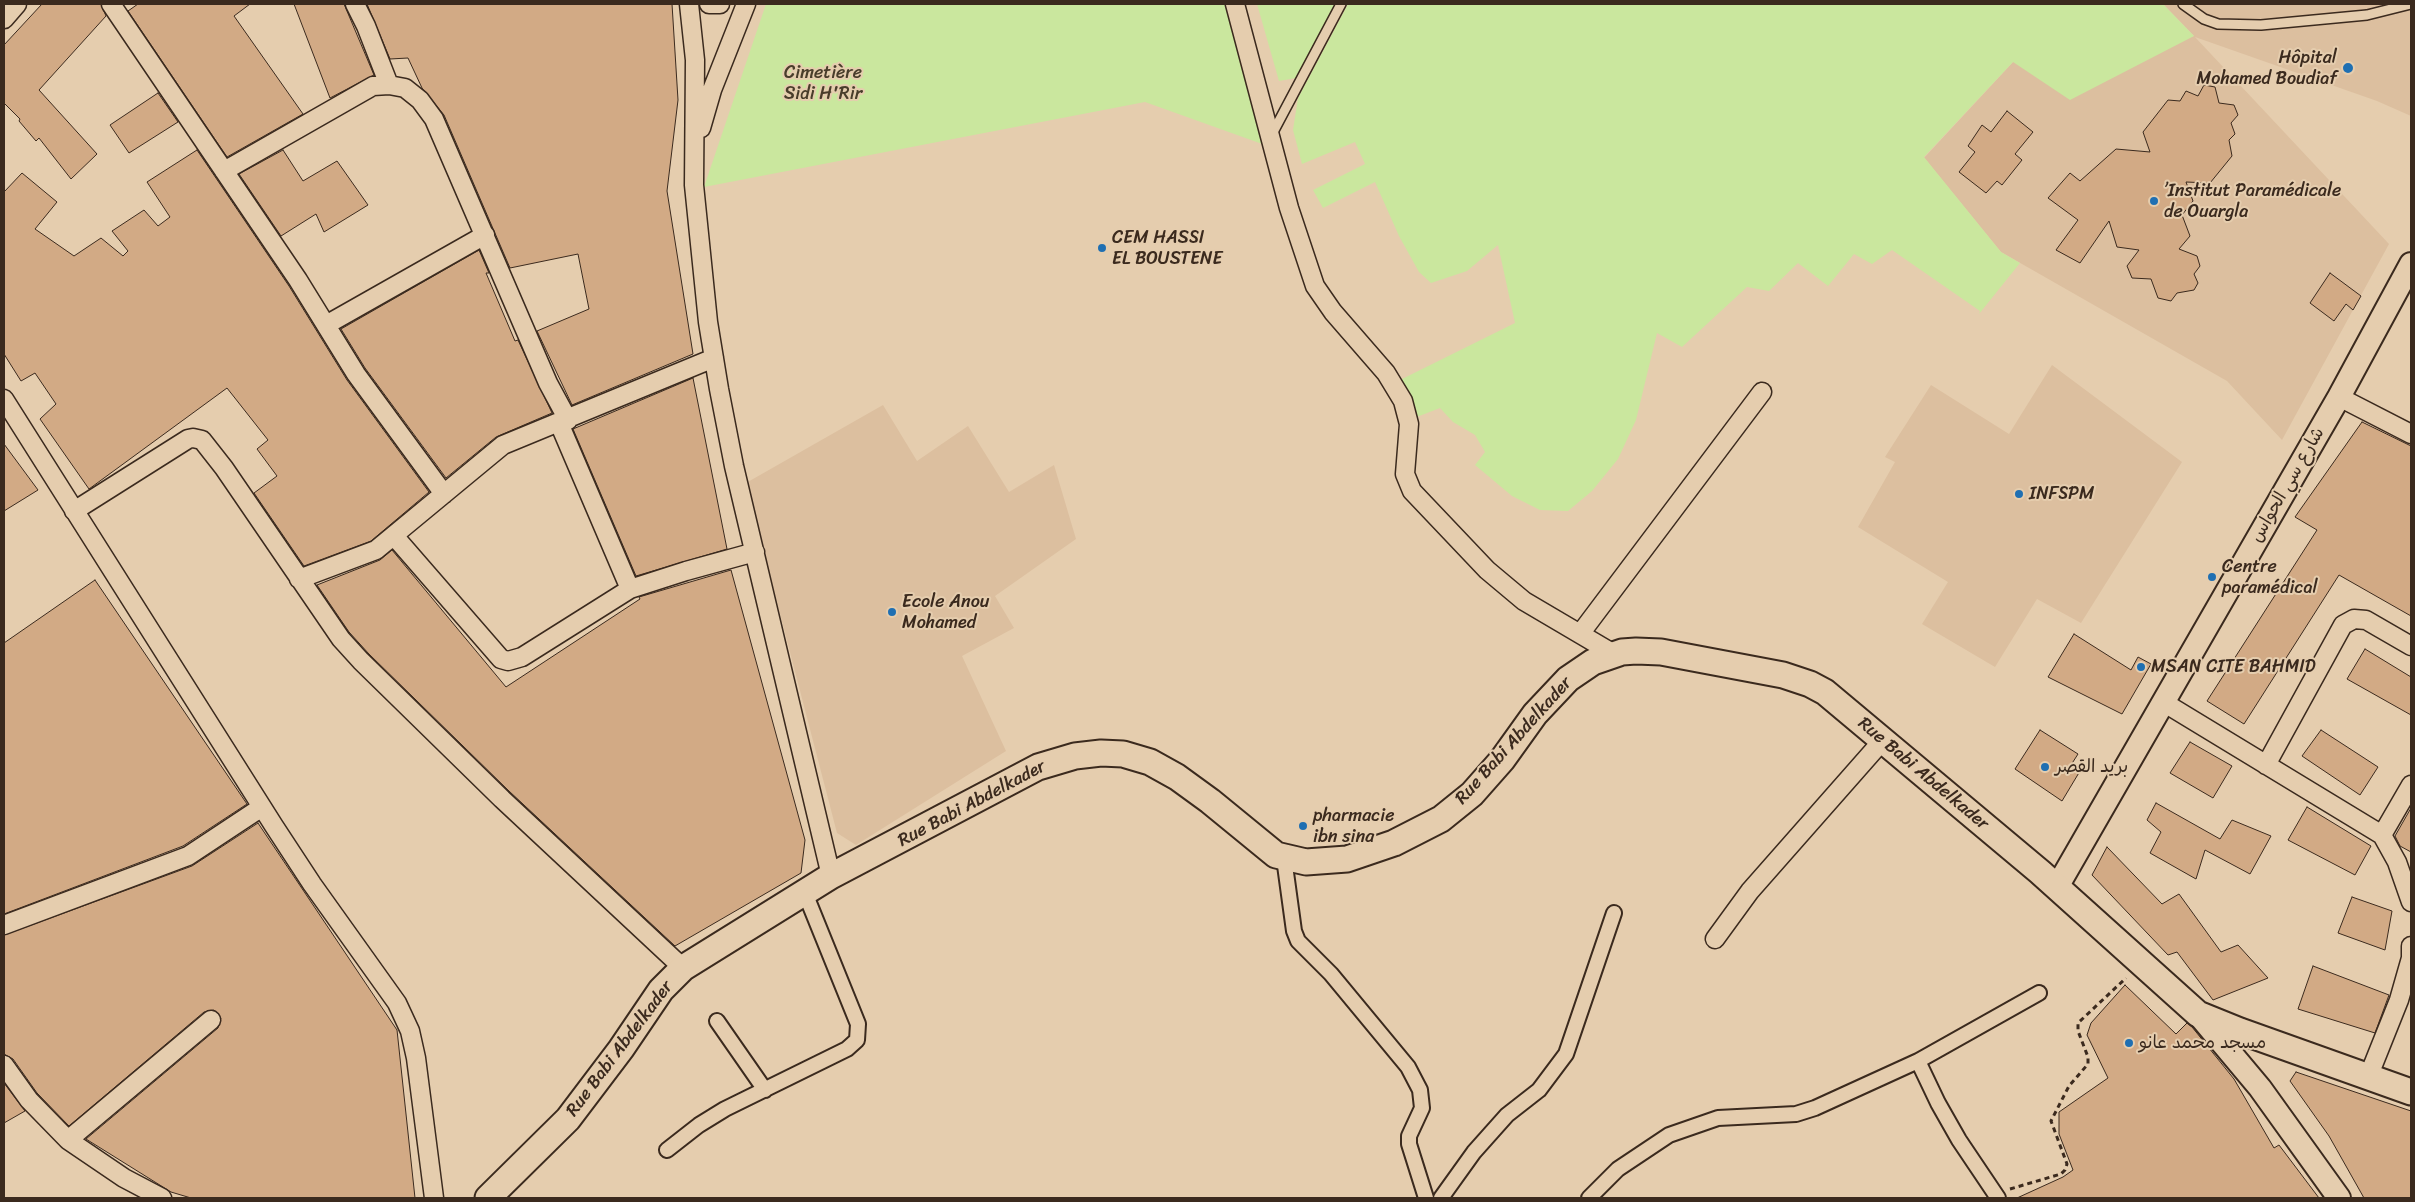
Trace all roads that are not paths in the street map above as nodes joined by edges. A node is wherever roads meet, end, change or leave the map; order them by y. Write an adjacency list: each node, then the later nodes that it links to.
1 (17, 4): 12 (street)
2 (111, 4): 16 (street)
3 (354, 4): 13 (street)
4 (689, 4): 15 (street)
5 (709, 4): 6 (street)
6 (720, 4)
7 (746, 4): 15 (street)
8 (1235, 4): 14 (street)
9 (1342, 4): 14 (lane)
10 (2183, 4): 11 (lane)
11 (2411, 4)
12 (4, 19)
13 (389, 85): 16 (street); 17 (street)
14 (1270, 139): 32 (street)
15 (693, 155): 20 (street)
16 (224, 171): 19 (street)
17 (485, 235): 19 (street); 24 (street)
18 (2411, 264): 22 (street, شارع سي الحواس)
19 (326, 325): 26 (street)
20 (714, 358): 24 (street); 29 (street)
21 (1762, 392): 32 (street)
22 (2340, 397): 25 (street); 35 (street, شارع سي الحواس)
23 (4, 399): 27 (street)
24 (563, 422): 26 (street); 31 (street)
25 (2411, 434)
26 (444, 494): 28 (street)
27 (74, 511): 30 (street); 39 (street)
28 (395, 536): 30 (street); 31 (street)
29 (755, 552): 31 (street); 42 (street)
30 (300, 580): 50 (street)
31 (630, 589)
32 (1580, 634): 34 (street)
33 (2411, 646): 37 (street)
34 (1614, 654): 36 (main road, Rue Babi Abdelkader); 41 (main road, Rue Babi Abdelkader)
35 (2163, 702): 37 (street); 43 (street, شارع سي الحواس)
36 (1883, 740): 43 (main road, Rue Babi Abdelkader); 48 (street)
37 (2266, 764): 40 (street)
38 (2411, 784): 40 (street)
39 (262, 807): 47 (street); 64 (street)
40 (2382, 835): 45 (street)
41 (1284, 858): 42 (main road, Rue Babi Abdelkader); 66 (street)
42 (831, 876): 44 (main road, Rue Babi Abdelkader)
43 (2057, 886): 52 (main road, Rue Babi Abdelkader)
44 (805, 893): 50 (main road, Rue Babi Abdelkader); 58 (street)
45 (2411, 902)
46 (1614, 913): 67 (street)
47 (4, 925)
48 (1715, 939)
49 (2411, 946): 57 (street)
50 (683, 968): 65 (main road, Rue Babi Abdelkader)
51 (2038, 993): 55 (street)
52 (2198, 1014): 57 (main road, Rue Babi Abdelkader); 69 (street)
53 (211, 1020): 60 (street)
54 (717, 1021): 58 (street)
55 (1918, 1061): 62 (street); 68 (street)
56 (4, 1065): 60 (street)
57 (2369, 1075): 59 (main road, Rue Babi Abdelkader)
58 (766, 1090): 61 (street)
59 (2411, 1092)
60 (68, 1140): 63 (street)
61 (667, 1150)
62 (1993, 1197)
63 (162, 1198)
64 (434, 1198)
65 (488, 1198)
66 (1426, 1198)
67 (1441, 1198)
68 (1589, 1198)
69 (2339, 1198)

